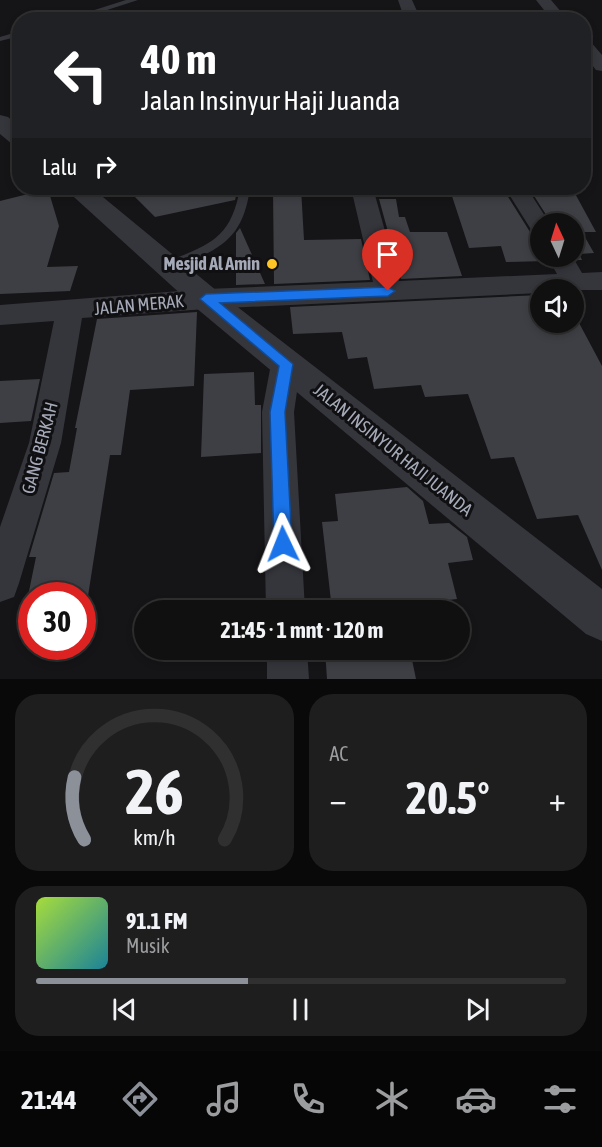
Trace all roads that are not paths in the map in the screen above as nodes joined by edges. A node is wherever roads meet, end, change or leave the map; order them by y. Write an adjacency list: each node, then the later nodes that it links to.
1 (134, 0): 3 (lane)
2 (543, 0): 4 (street)
3 (93, 12)
4 (554, 12)
5 (591, 53): 6 (street)
6 (602, 66)
7 (0, 122): 8 (street)
8 (12, 132)
9 (84, 195): 14 (street, JALAN INSINYUR HAJI JUANDA)
10 (244, 195): 14 (lane)
11 (364, 195): 18 (street)
12 (520, 195): 13 (street)
13 (532, 213)
14 (168, 266): 19 (street, JALAN INSINYUR HAJI JUANDA)
15 (584, 281): 16 (street, JALAN MERAK)
16 (602, 281)
17 (530, 283): 18 (street, JALAN MERAK)
18 (388, 291): 19 (street, JALAN MERAK)
19 (206, 299): 20 (street, JALAN MERAK); 22 (street, JALAN INSINYUR HAJI JUANDA)
20 (70, 311): 21 (street, JALAN MERAK); 23 (street, GANG BERKAH)
21 (0, 315)
22 (286, 364): 24 (street); 25 (street, JALAN INSINYUR HAJI JUANDA)
23 (0, 583)
24 (285, 600)
25 (602, 618)
26 (287, 660): 27 (street)
27 (288, 679)

